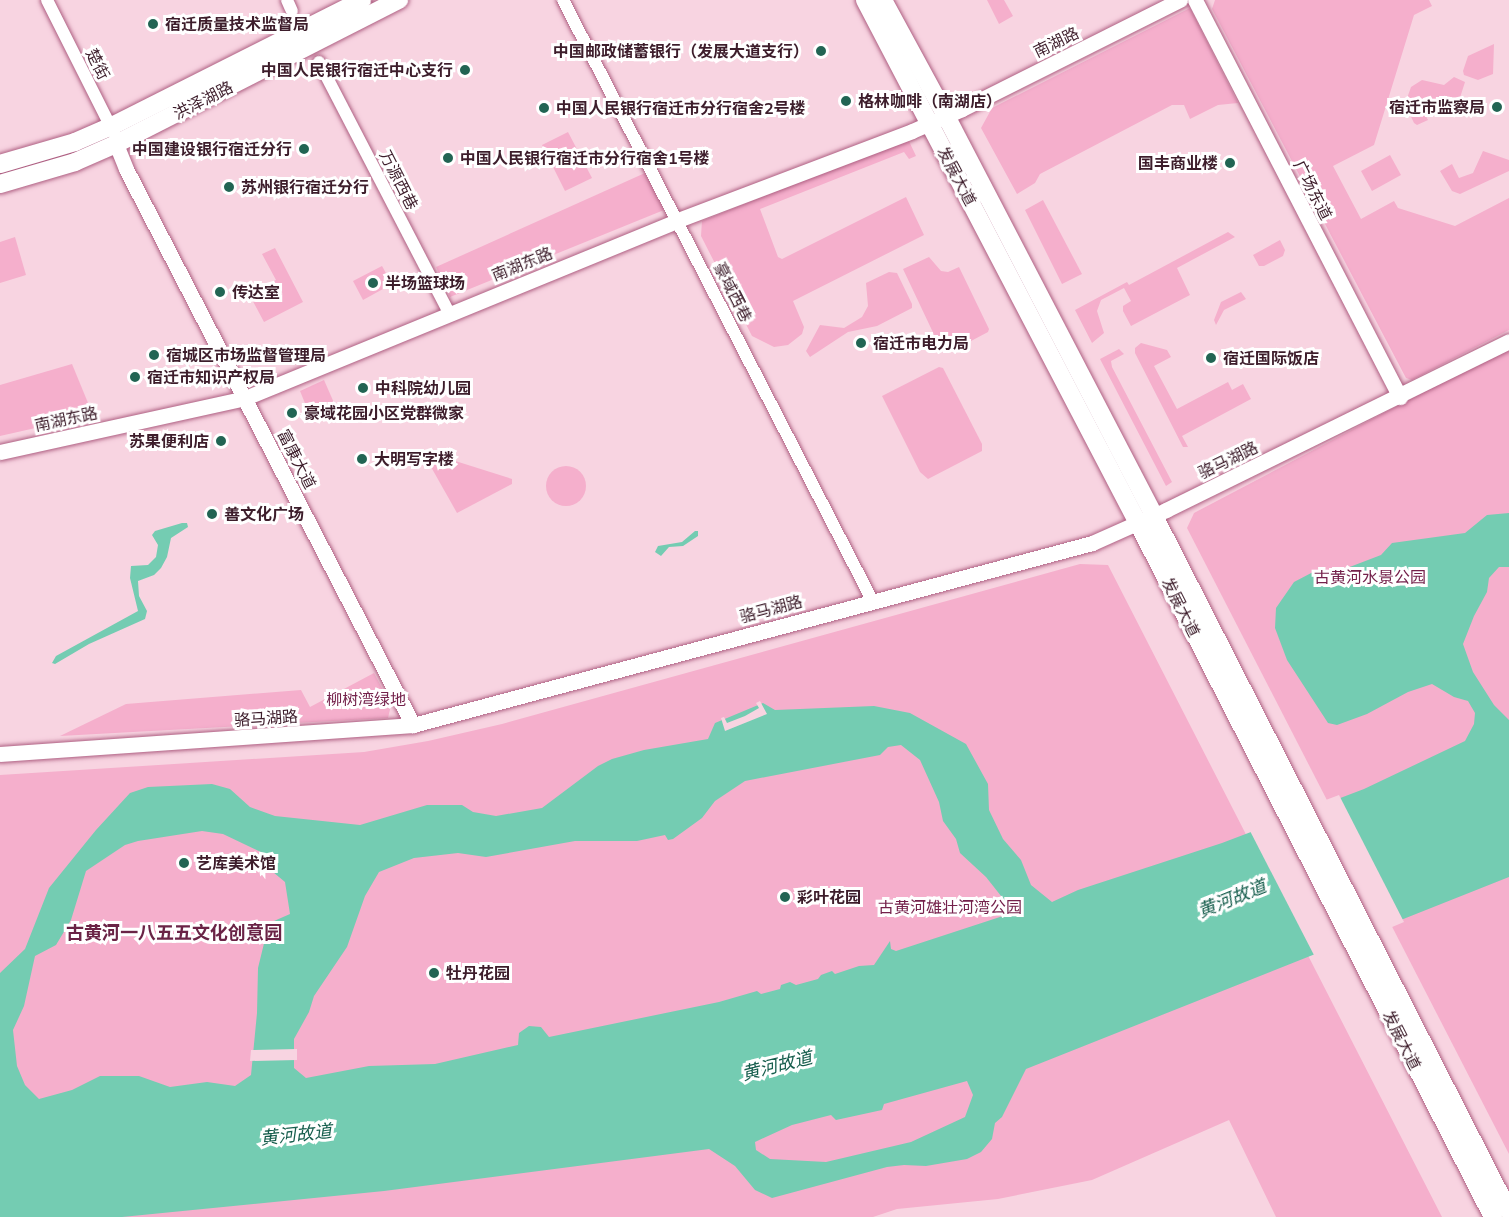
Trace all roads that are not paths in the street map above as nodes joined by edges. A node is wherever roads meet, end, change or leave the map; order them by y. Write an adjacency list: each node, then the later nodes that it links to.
1 (47, 0): 12 (street, 楚街)
2 (362, 0): 12 (main road, 洪泽湖路)
3 (399, 0): 12 (main road, 洪泽湖路)
4 (563, 0): 15 (street, 豪域西巷)
5 (865, 0): 11 (main road, 发展大道)
6 (883, 0): 10 (main road, 发展大道)
7 (1180, 0): 10 (street, 南湖路)
8 (1195, 0): 18 (street, 广场东道)
9 (319, 62): 16 (street, 万源西巷)
10 (946, 116): 11 (street, 南湖东路); 21 (main road, 发展大道)
11 (929, 123): 15 (street, 南湖东路); 21 (main road, 发展大道)
12 (114, 135): 13 (main road, 洪泽湖路); 14 (main road, 洪泽湖路); 19 (street, 富康大道)
13 (0, 164)
14 (0, 184)
15 (678, 220): 16 (street, 南湖东路); 22 (street, 豪域西巷)
16 (449, 313): 19 (street, 南湖东路)
17 (1509, 341): 18 (street, 骆马湖路)
18 (1400, 397): 21 (street, 骆马湖路)
19 (245, 398): 20 (street, 南湖东路); 23 (street, 富康大道)
20 (0, 452)
21 (1146, 519): 22 (street, 骆马湖路); 25 (main road, 发展大道)
22 (872, 600): 23 (street, 骆马湖路)
23 (413, 725): 24 (street, 骆马湖路)
24 (0, 754)
25 (1382, 983): 26 (main road, 发展大道); 27 (main road, 发展大道)
26 (1509, 1212)
27 (1493, 1217)

